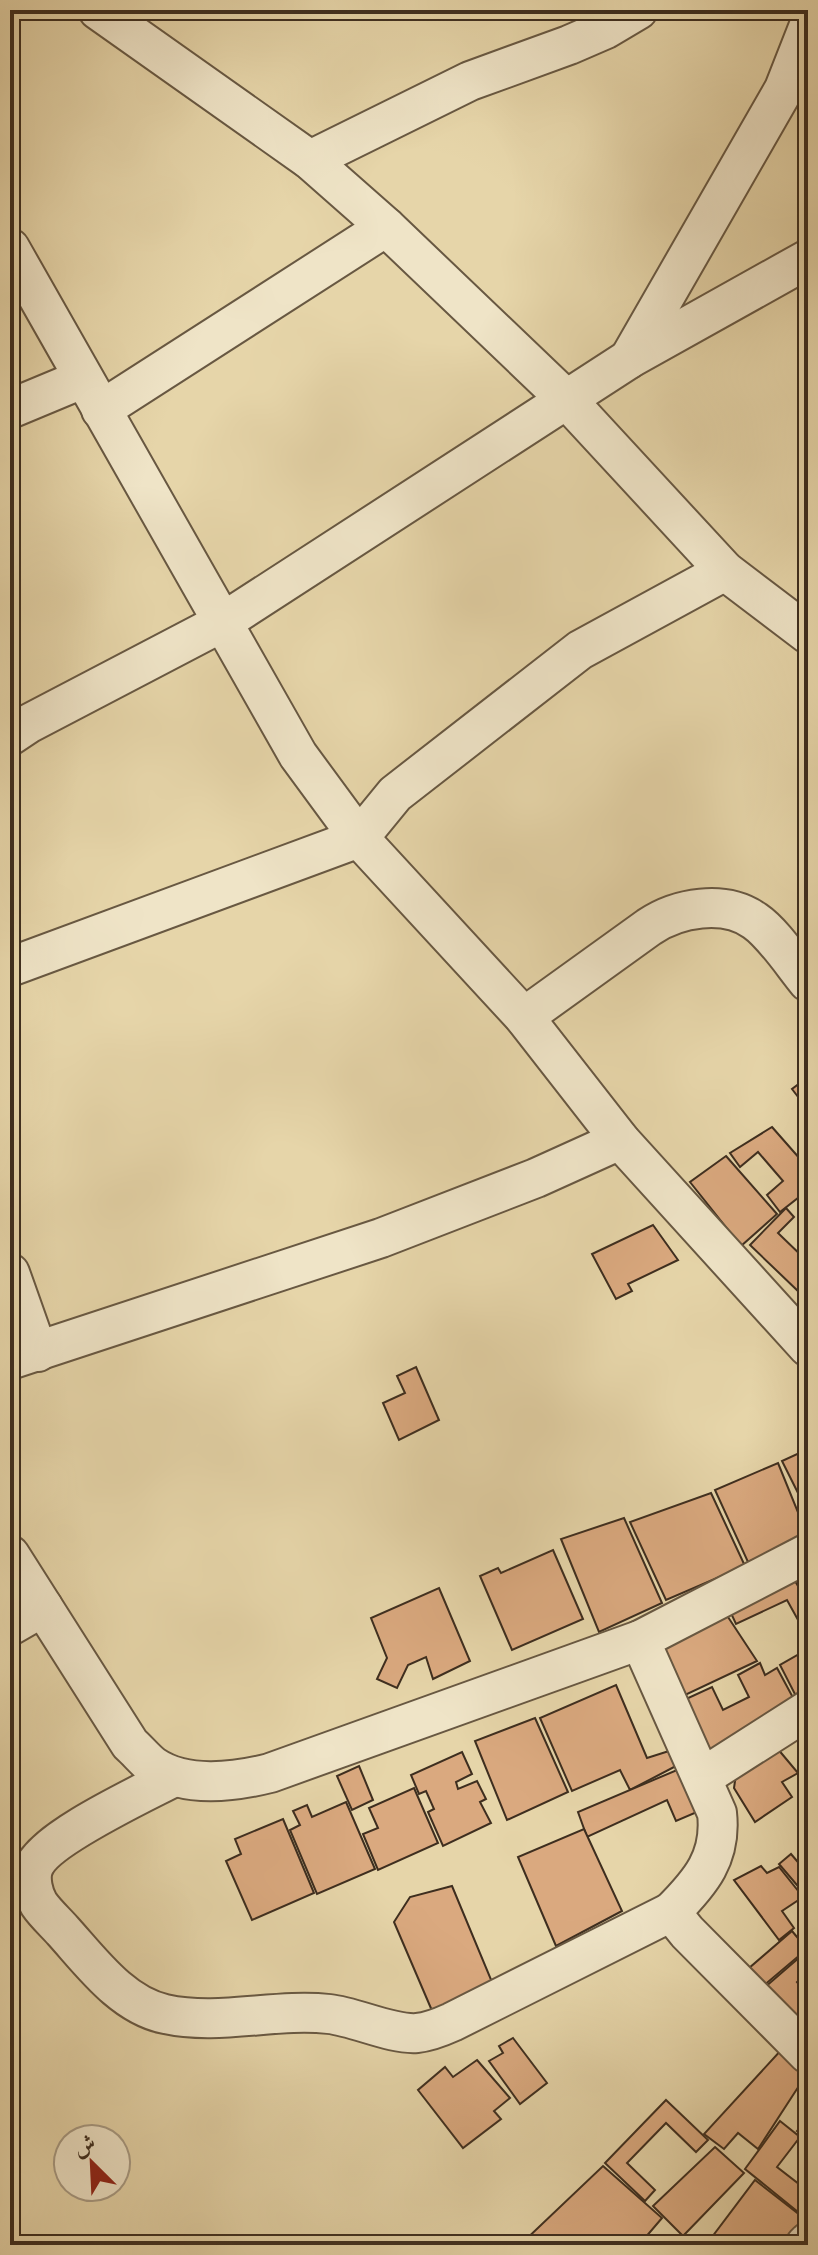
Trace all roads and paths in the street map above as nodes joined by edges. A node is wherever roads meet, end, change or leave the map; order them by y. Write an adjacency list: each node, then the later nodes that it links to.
1 (98, 10): 4 (street)
2 (638, 10): 4 (street)
3 (808, 28): 8 (street)
4 (310, 160): 5 (street)
5 (386, 227): 9 (street); 10 (street)
6 (10, 248): 9 (street)
7 (808, 259): 8 (street)
8 (629, 359): 10 (street)
9 (92, 394): 11 (street); 13 (street)
10 (567, 400): 12 (street); 13 (street)
11 (10, 409)
12 (725, 571): 14 (street); 16 (street)
13 (223, 622): 15 (street); 16 (street)
14 (808, 634)
15 (10, 736)
16 (359, 838): 17 (street); 19 (street)
17 (10, 967)
18 (808, 982): 19 (street)
19 (524, 1017): 20 (street)
20 (620, 1140): 22 (street); 23 (street)
21 (10, 1273): 23 (street)
22 (808, 1347)
23 (24, 1356)
24 (808, 1553): 28 (street)
25 (10, 1555): 26 (street)
26 (43, 1607): 27 (street); 30 (street)
27 (10, 1626)
28 (640, 1640): 30 (street); 31 (street)
29 (808, 1710): 31 (street)
30 (174, 1777): 32 (street)
31 (703, 1777): 32 (street)
32 (671, 1912): 33 (street)
33 (808, 2054)

